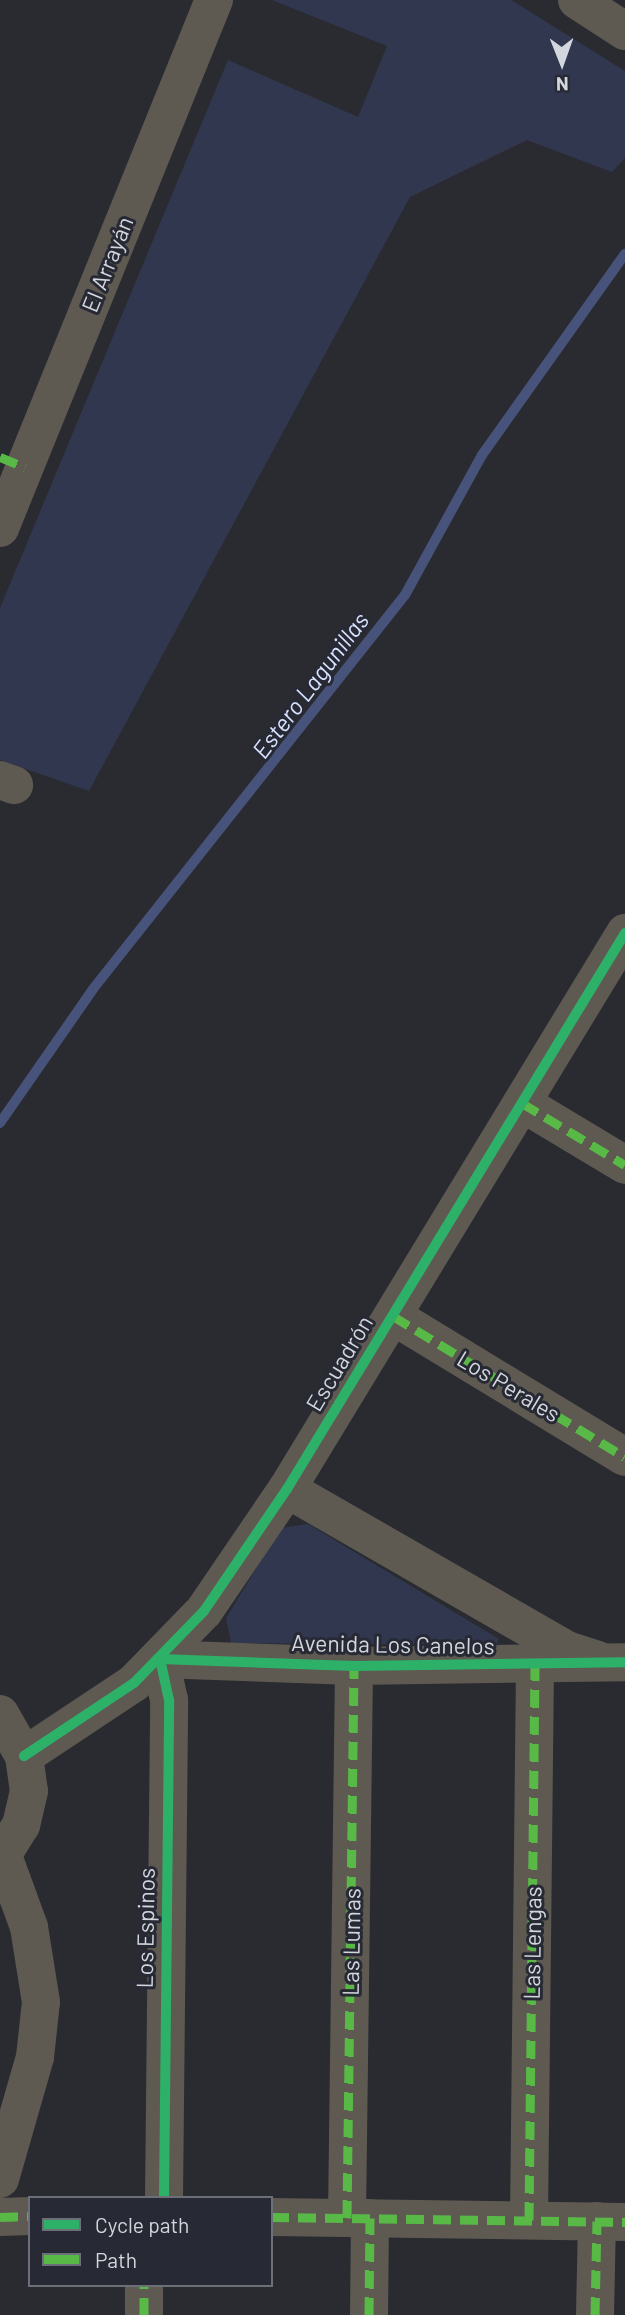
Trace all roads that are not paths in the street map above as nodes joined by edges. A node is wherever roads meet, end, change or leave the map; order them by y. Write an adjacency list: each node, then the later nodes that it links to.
1 (214, 0): 4 (street, El Arrayán)
2 (577, 0): 3 (street)
3 (625, 31)
4 (12, 462): 5 (street, El Arrayán)
5 (0, 528)
6 (625, 933): 7 (street, Escuadrón)
7 (522, 1103): 8 (street); 9 (street, Escuadrón)
8 (625, 1165)
9 (393, 1316): 10 (street, Los Perales); 11 (street, Escuadrón)
10 (625, 1457)
11 (287, 1489): 12 (street, Escuadrón); 13 (street, Avenida Los Canelos)
12 (160, 1659): 14 (street, Avenida Los Canelos); 17 (street, Escuadrón); 20 (street, Los Espinos)
13 (620, 1662): 15 (street, Avenida Los Canelos)
14 (354, 1666): 15 (street, Avenida Los Canelos); 24 (street, Las Lumas)
15 (535, 1667): 25 (street, Las Lengas)
16 (0, 1714): 17 (street)
17 (24, 1756): 18 (street)
18 (1, 1857): 19 (street)
19 (0, 2179)
20 (164, 2196)
21 (28, 2216): 22 (street)
22 (0, 2217)
23 (273, 2217): 24 (street)
24 (359, 2218): 25 (street); 29 (street)
25 (528, 2220): 26 (street)
26 (611, 2222): 30 (street)
27 (144, 2287): 28 (street)
28 (144, 2315)
29 (369, 2315)
30 (595, 2315)

